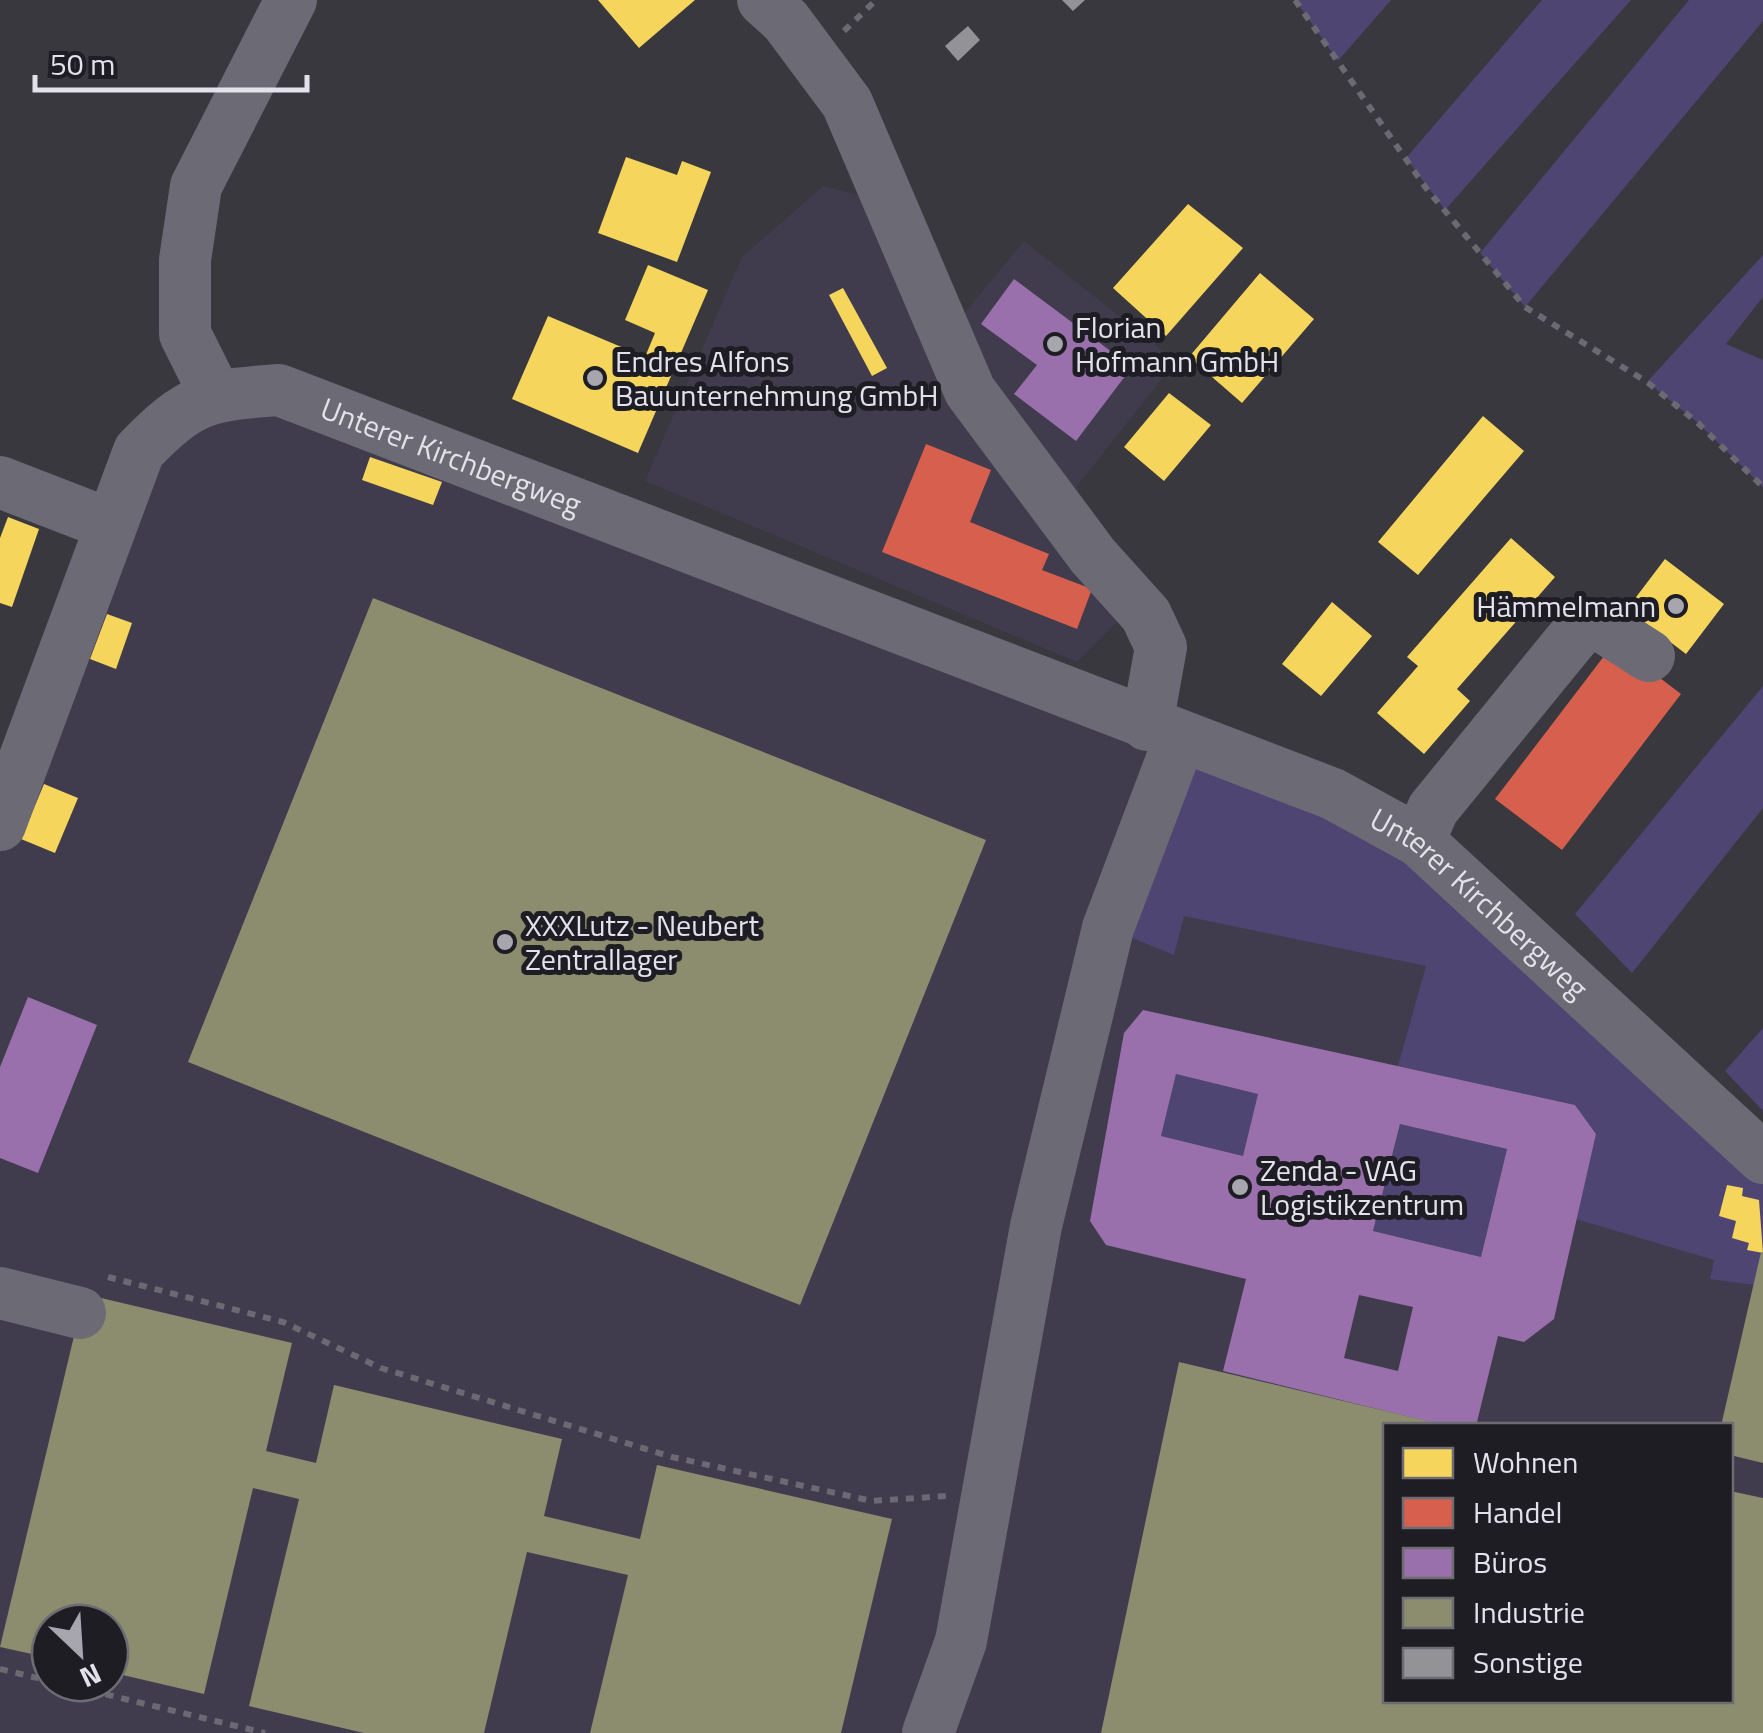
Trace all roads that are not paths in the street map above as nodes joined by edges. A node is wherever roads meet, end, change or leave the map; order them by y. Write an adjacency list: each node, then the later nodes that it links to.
1 (291, 0): 3 (street)
2 (763, 0): 7 (street)
3 (215, 394): 5 (street, Unterer Kirchbergweg); 7 (street, Unterer Kirchbergweg)
4 (0, 482): 5 (street)
5 (111, 525): 8 (street, Unterer Kirchbergweg)
6 (1649, 656): 9 (street)
7 (1164, 732): 9 (street, Unterer Kirchbergweg); 13 (street)
8 (0, 825)
9 (1419, 842): 10 (street, Unterer Kirchbergweg)
10 (1763, 1158)
11 (0, 1293): 12 (street)
12 (86, 1293)
13 (928, 1733)

